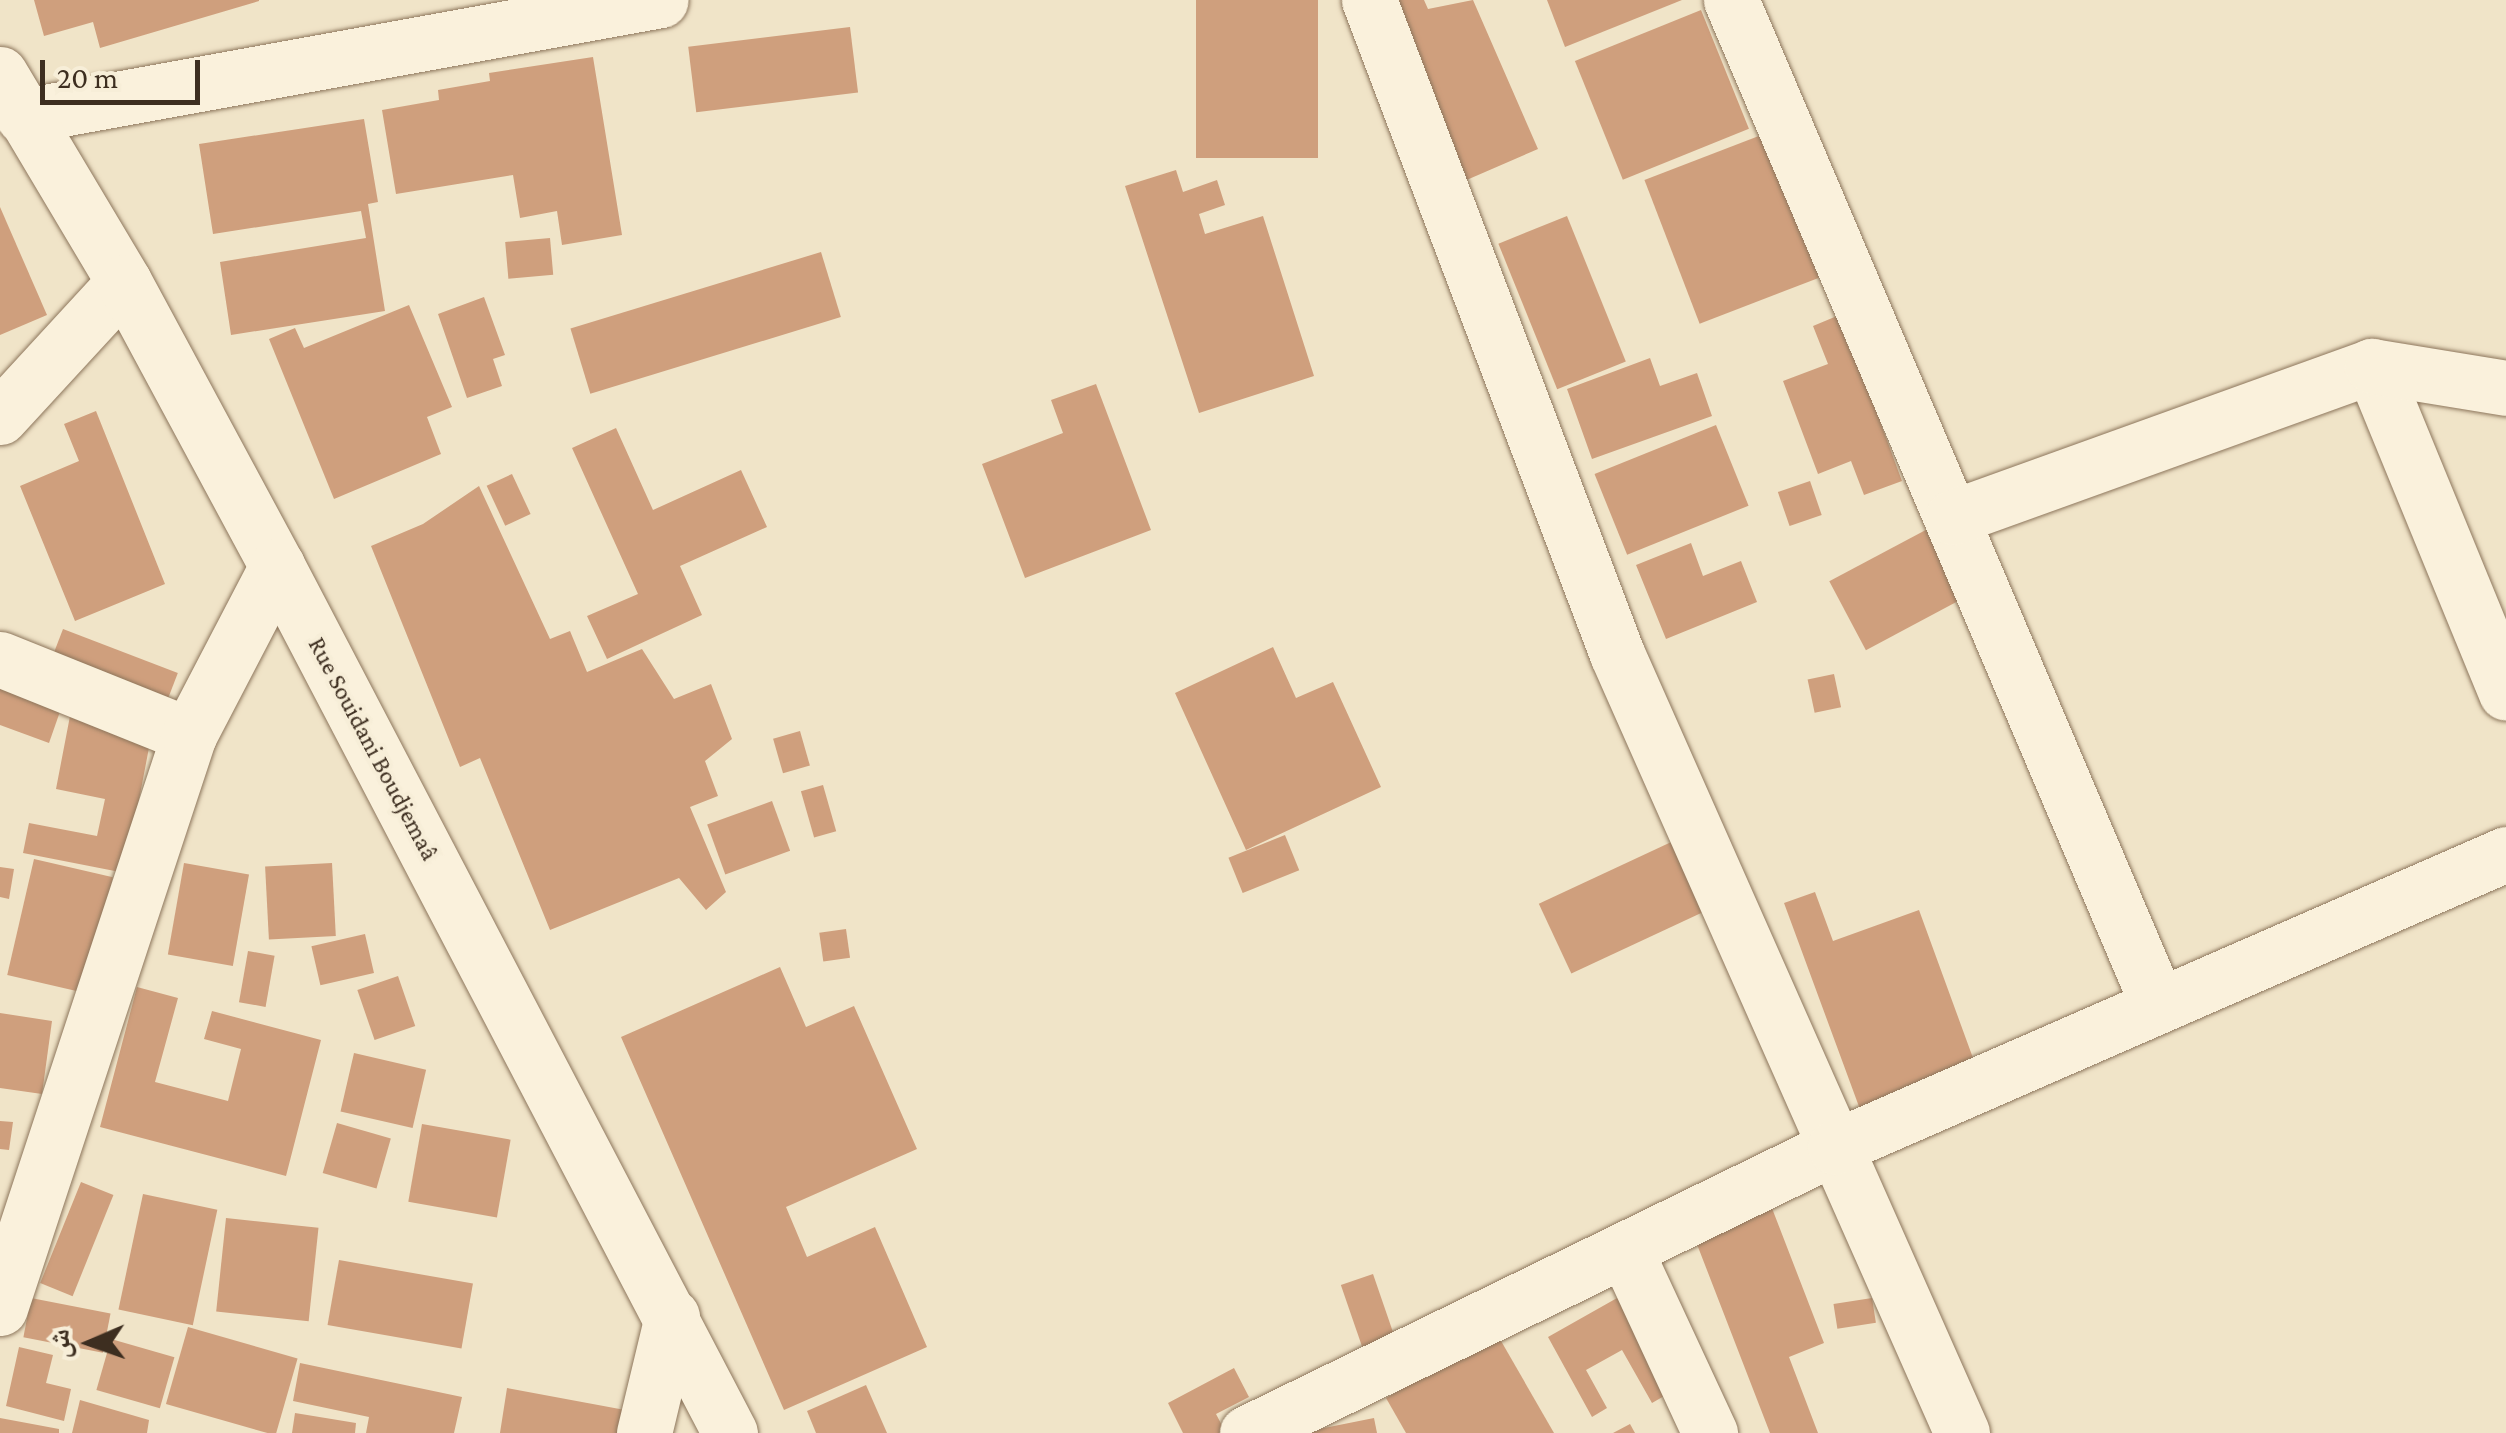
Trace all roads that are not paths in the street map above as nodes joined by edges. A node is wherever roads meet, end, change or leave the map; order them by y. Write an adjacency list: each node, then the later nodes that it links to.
1 (661, 0): 4 (street)
2 (1369, 0): 16 (street)
3 (1731, 0): 9 (street)
4 (11, 95): 5 (street, Rue Souidani Boudjemaâ)
5 (124, 282): 8 (street); 10 (street, Rue Souidani Boudjemaâ)
6 (2372, 366): 7 (street); 9 (street); 12 (street)
7 (2506, 388)
8 (0, 417)
9 (1953, 516): 15 (street)
10 (277, 566): 13 (street); 19 (street, Rue Souidani Boudjemaâ)
11 (0, 659): 13 (street)
12 (2506, 693)
13 (189, 734): 18 (street)
14 (2506, 854): 15 (street)
15 (2158, 1005): 16 (street)
16 (1836, 1147): 17 (street); 24 (street)
17 (1626, 1252): 20 (street); 23 (street)
18 (0, 1308)
19 (672, 1316): 21 (street); 22 (street, Rue Souidani Boudjemaâ)
20 (1262, 1429)
21 (644, 1433)
22 (730, 1433)
23 (1710, 1433)
24 (1962, 1433)

